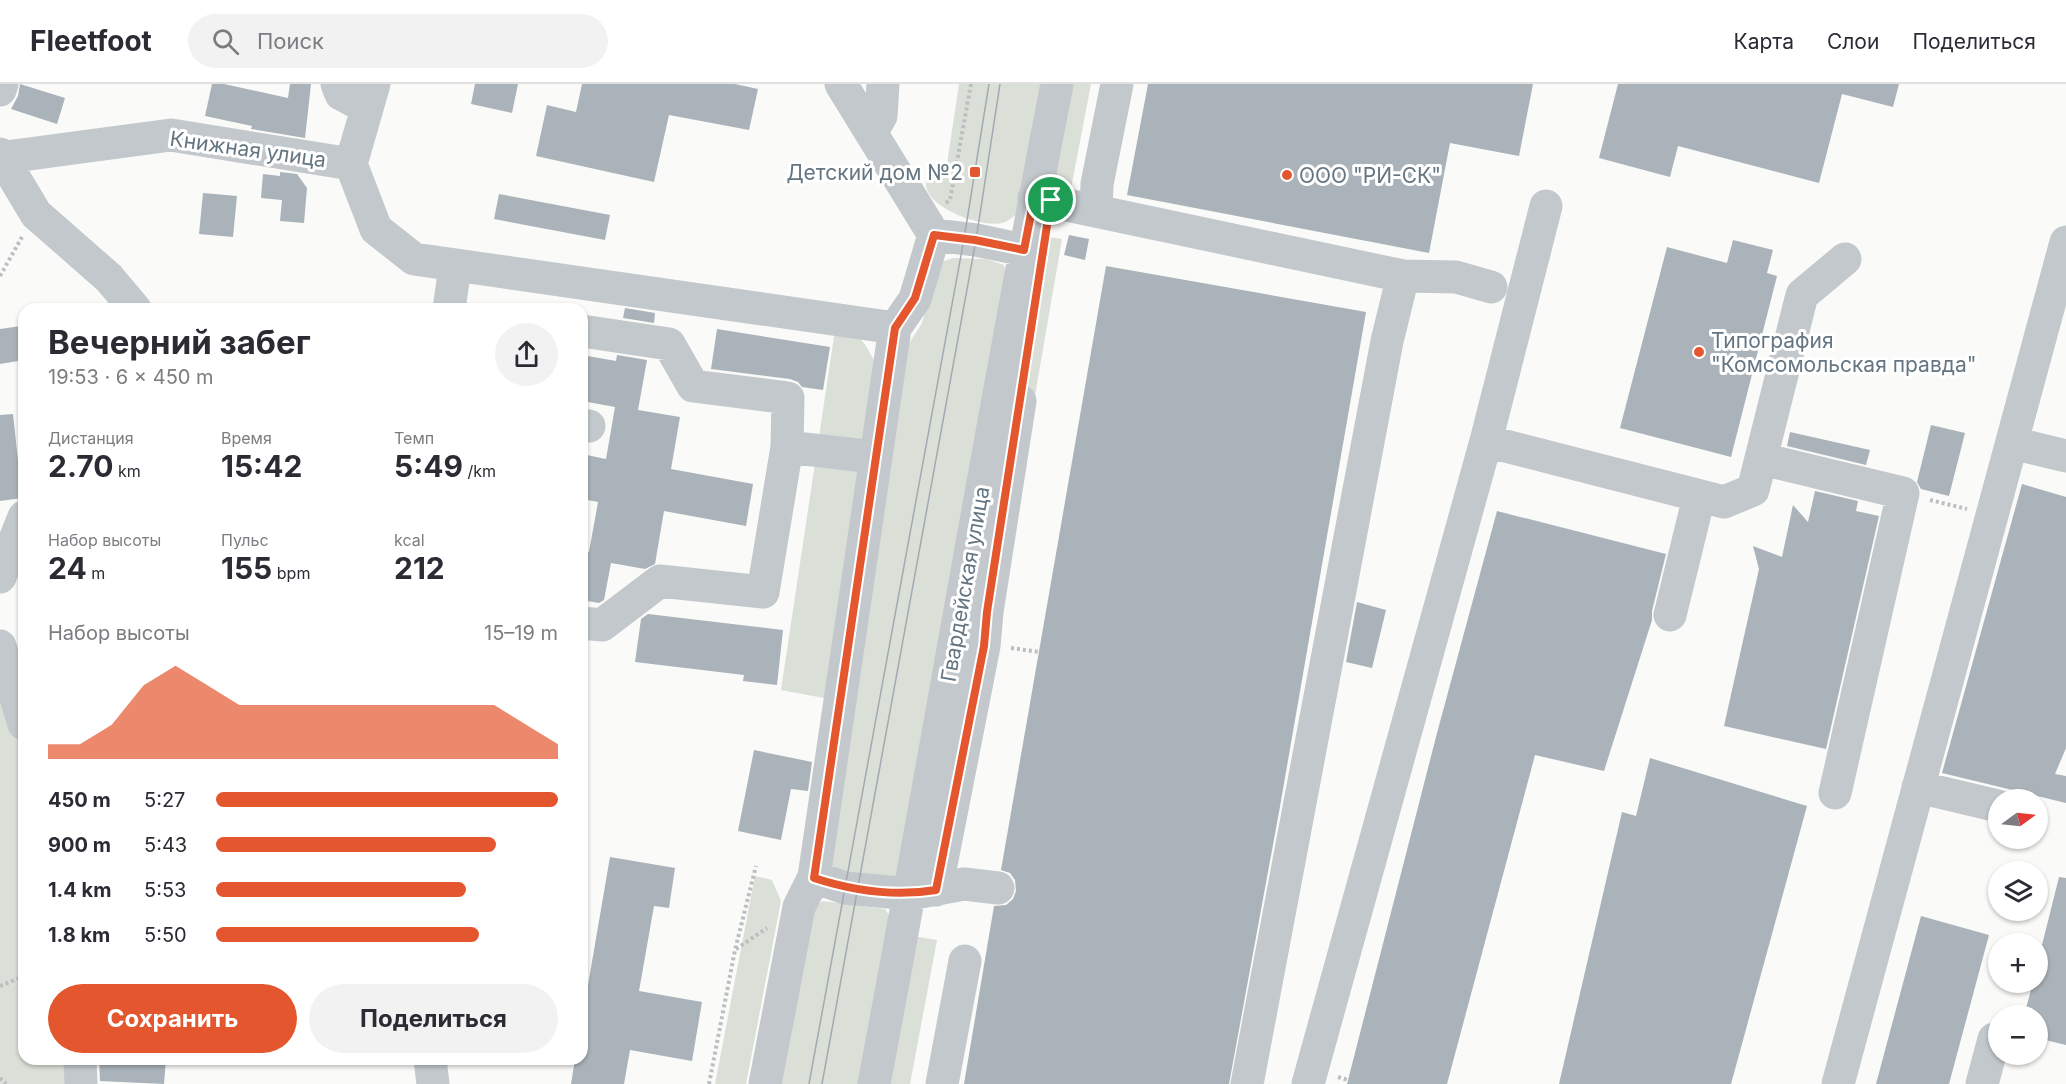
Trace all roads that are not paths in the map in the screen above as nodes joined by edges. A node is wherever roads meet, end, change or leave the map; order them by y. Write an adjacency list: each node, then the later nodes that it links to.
1 (2, 84): 7 (street)
2 (337, 84): 8 (street)
3 (841, 84): 9 (street)
4 (883, 84): 9 (street)
5 (1057, 84): 12 (street, Гвардейская улица)
6 (1117, 84): 14 (street)
7 (0, 90)
8 (370, 96): 11 (street)
9 (871, 133): 15 (street)
10 (0, 156): 11 (street, Книжная улица); 22 (street)
11 (351, 164): 19 (street)
12 (1042, 199): 14 (street); 17 (street, Гвардейская улица); 44 (street)
13 (1546, 206): 26 (street)
14 (1096, 210): 20 (street)
15 (928, 226): 17 (street); 24 (street)
16 (2066, 242): 27 (street)
17 (1024, 250): 44 (street, Гвардейская улица)
18 (1845, 259): 31 (street)
19 (455, 267): 23 (street); 24 (street)
20 (1403, 276): 21 (street); 54 (street)
21 (1491, 287)
22 (130, 303)
23 (450, 303)
24 (895, 328): 30 (street)
25 (588, 332): 28 (street)
26 (1486, 441): 32 (street); 55 (street)
27 (2012, 443): 29 (street); 39 (street)
28 (787, 447): 30 (street); 36 (street)
29 (2066, 456)
30 (875, 457): 42 (street)
31 (1762, 459): 32 (street); 40 (street)
32 (1699, 497): 35 (street)
33 (18, 532): 34 (street)
34 (0, 577)
35 (1670, 615)
36 (588, 624)
37 (0, 646): 38 (street)
38 (18, 704)
39 (1918, 787): 41 (street); 56 (street)
40 (1835, 793)
41 (1988, 804)
42 (814, 878): 44 (street); 51 (street)
43 (998, 888): 44 (street)
44 (923, 892): 52 (street, Гвардейская улица)
45 (965, 961): 53 (street)
46 (1988, 1062): 57 (street)
47 (80, 1065): 49 (street)
48 (431, 1065): 50 (street)
49 (81, 1084)
50 (433, 1084)
51 (765, 1084)
52 (874, 1084)
53 (942, 1084)
54 (1246, 1084)
55 (1308, 1084)
56 (1838, 1084)
57 (1982, 1084)

